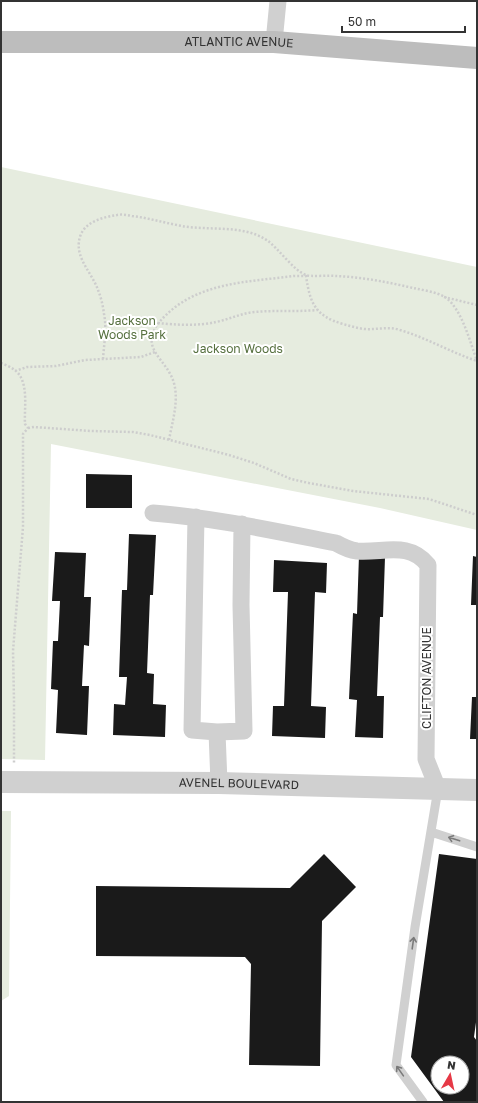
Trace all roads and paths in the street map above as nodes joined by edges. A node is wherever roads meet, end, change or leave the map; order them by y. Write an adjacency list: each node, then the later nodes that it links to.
1 (278, 1): 3 (street)
2 (1, 42): 3 (main road, ATLANTIC AVENUE)
3 (274, 42): 4 (main road, ATLANTIC AVENUE)
4 (477, 58)
5 (306, 276): 6 (path); 8 (path); 9 (path); 11 (path)
6 (444, 297): 7 (path); 8 (path)
7 (477, 305)
8 (317, 310): 9 (path)
9 (158, 323): 10 (path)
10 (155, 352): 11 (path); 15 (path)
11 (103, 359): 13 (path)
12 (1, 363): 13 (path)
13 (15, 371): 14 (path)
14 (28, 428): 15 (path); 21 (path)
15 (169, 440): 17 (path)
16 (153, 513): 18 (street)
17 (477, 515)
18 (196, 517): 19 (street); 20 (street)
19 (242, 524): 20 (street); 23 (street, CLIFTON AVENUE)
20 (218, 732): 22 (street)
21 (7, 782): 22 (street, AVENEL BOULEVARD)
22 (219, 783): 23 (street, AVENEL BOULEVARD)
23 (438, 789): 24 (street, AVENEL BOULEVARD); 25 (lane)
24 (477, 790)
25 (431, 832): 26 (lane, one-way to 25); 27 (lane, one-way to 25)
26 (477, 847)
27 (423, 1102)

